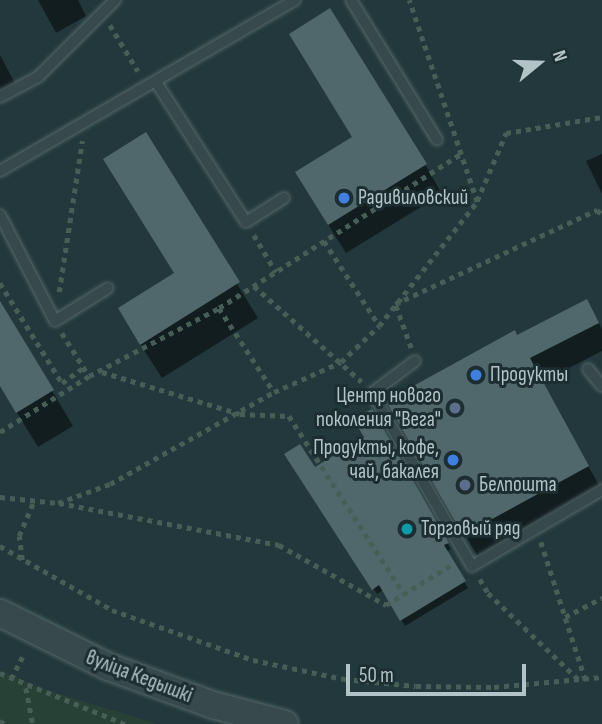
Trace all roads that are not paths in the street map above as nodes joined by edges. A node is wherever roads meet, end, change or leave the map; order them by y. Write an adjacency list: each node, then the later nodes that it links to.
1 (115, 0): 5 (lane)
2 (295, 0): 4 (lane)
3 (351, 0): 6 (lane)
4 (151, 84): 7 (lane); 8 (lane)
5 (0, 97)
6 (437, 140)
7 (0, 171)
8 (284, 198)
9 (0, 215): 10 (lane)
10 (108, 288)
11 (415, 361): 14 (lane)
12 (588, 369): 13 (lane)
13 (602, 386)
14 (602, 491)
15 (0, 613): 16 (street, вуліца Кедышкі)
16 (285, 724)

